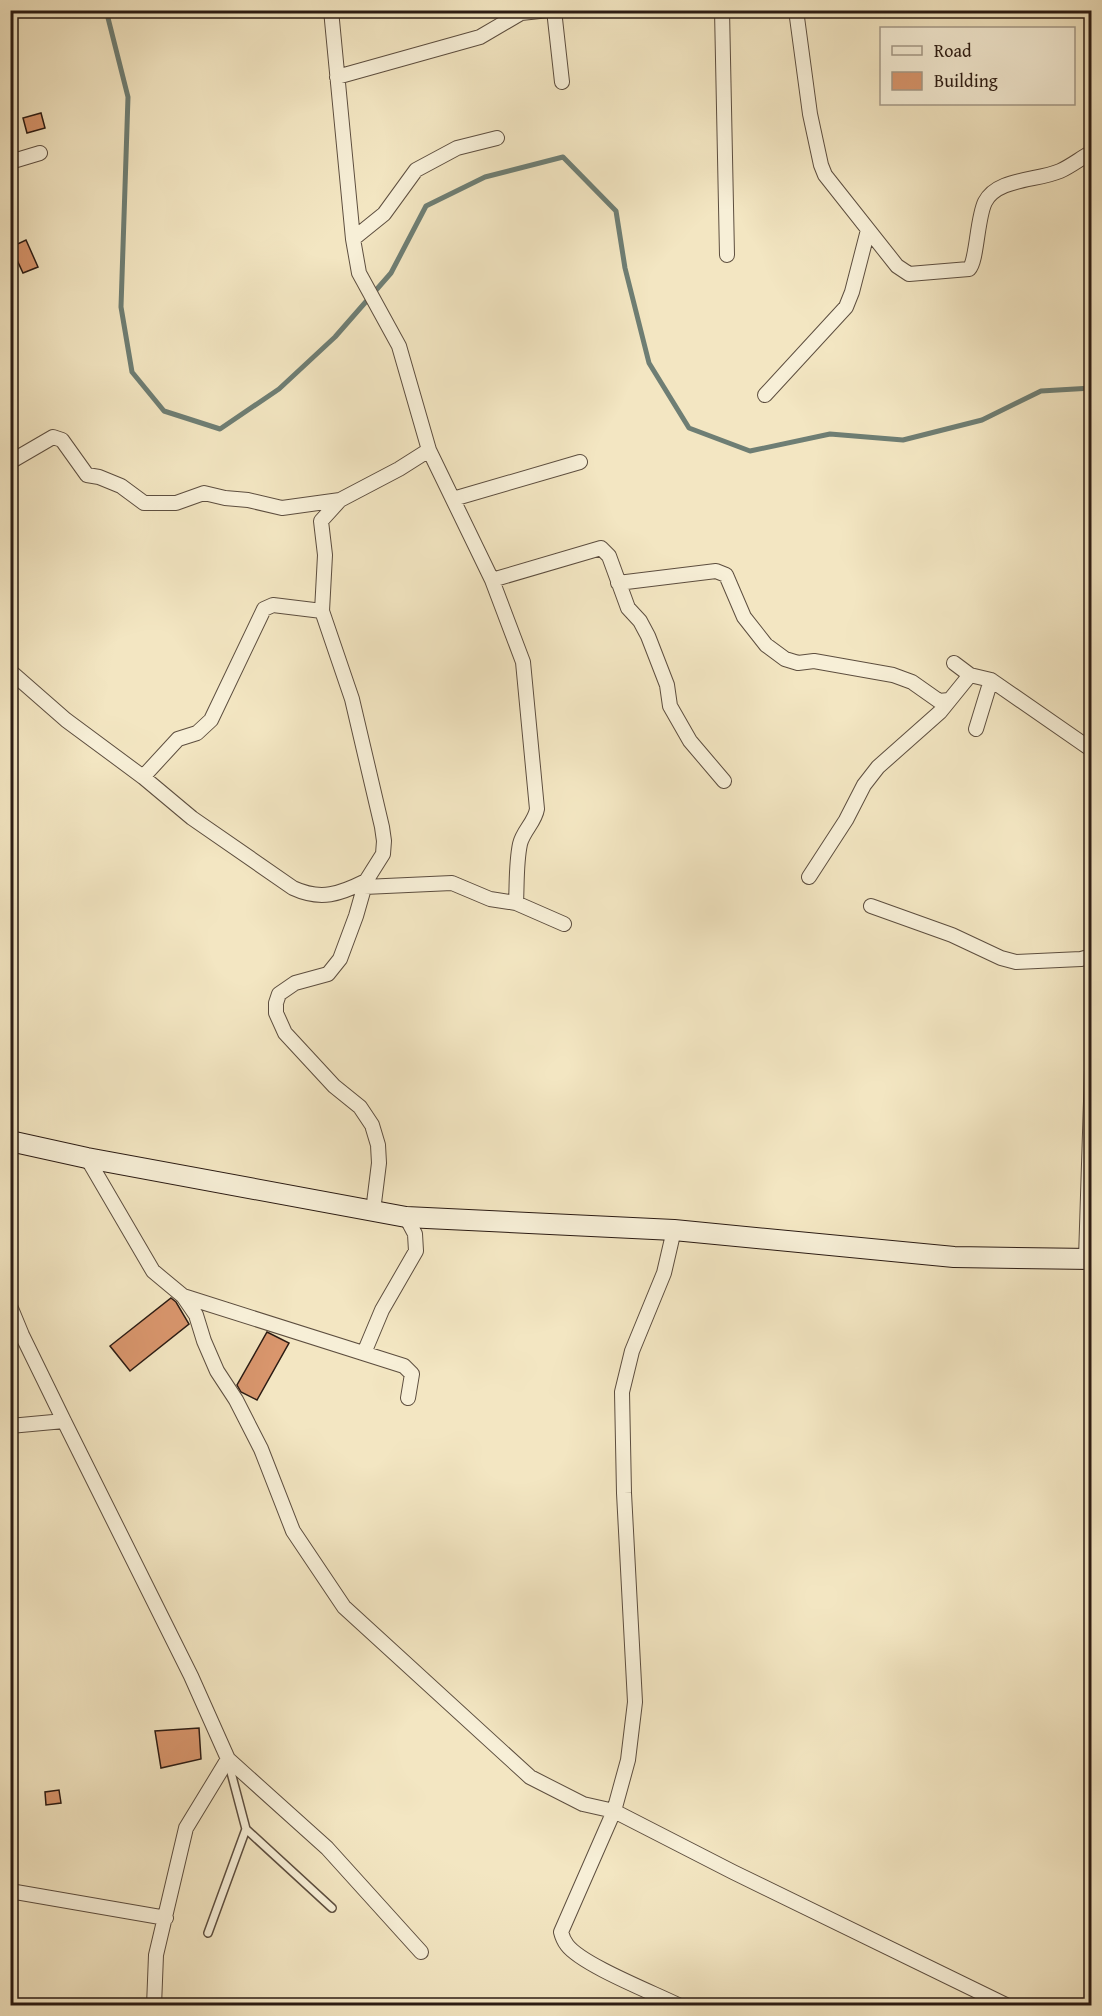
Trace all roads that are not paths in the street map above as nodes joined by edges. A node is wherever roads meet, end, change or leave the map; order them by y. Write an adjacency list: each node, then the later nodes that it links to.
1 (331, 10): 6 (street)
2 (549, 10): 6 (street)
3 (554, 10): 7 (street)
4 (722, 10): 14 (street)
5 (795, 10): 12 (street)
6 (337, 77): 13 (street)
7 (562, 82)
8 (497, 138): 13 (street)
9 (1092, 152): 12 (street)
10 (40, 153): 11 (street)
11 (10, 162)
12 (868, 230): 15 (street)
13 (353, 238): 16 (street)
14 (727, 255)
15 (765, 395)
16 (429, 450): 19 (street); 20 (street)
17 (10, 462): 20 (street)
18 (580, 462): 19 (street)
19 (453, 499): 21 (street)
20 (340, 500): 23 (street)
21 (492, 580): 22 (street); 36 (street)
22 (618, 583): 28 (street); 32 (street)
23 (322, 611): 31 (street); 34 (street)
24 (954, 663): 26 (street)
25 (10, 671): 31 (street)
26 (970, 675): 27 (street); 28 (street)
27 (991, 680): 29 (street); 30 (street)
28 (949, 700): 33 (street)
29 (976, 729)
30 (1092, 750)
31 (143, 777): 35 (street)
32 (724, 781)
33 (809, 877)
34 (365, 884): 35 (street); 36 (street); 38 (street)
35 (344, 892): 38 (street)
36 (516, 903): 39 (street)
37 (872, 906): 40 (street)
38 (356, 916): 44 (street)
39 (564, 924)
40 (1092, 956)
41 (1092, 1070): 47 (street)
42 (10, 1141): 43 (street)
43 (87, 1158): 44 (street); 48 (street)
44 (373, 1211): 45 (street)
45 (406, 1217): 46 (street); 51 (street)
46 (674, 1230): 47 (street); 56 (street)
47 (1089, 1258)
48 (183, 1296): 51 (street); 56 (street)
49 (10, 1306): 50 (street)
50 (16, 1335): 53 (street)
51 (364, 1353): 52 (street)
52 (408, 1398)
53 (64, 1421): 54 (street); 55 (street)
54 (10, 1426)
55 (228, 1759): 57 (lane); 60 (street); 62 (street)
56 (614, 1811): 64 (street); 65 (street)
57 (246, 1829): 59 (lane); 61 (lane)
58 (10, 1891): 60 (street)
59 (332, 1908)
60 (166, 1918): 63 (street)
61 (208, 1933)
62 (421, 1952)
63 (154, 2006)
64 (680, 2006)
65 (1008, 2006)

